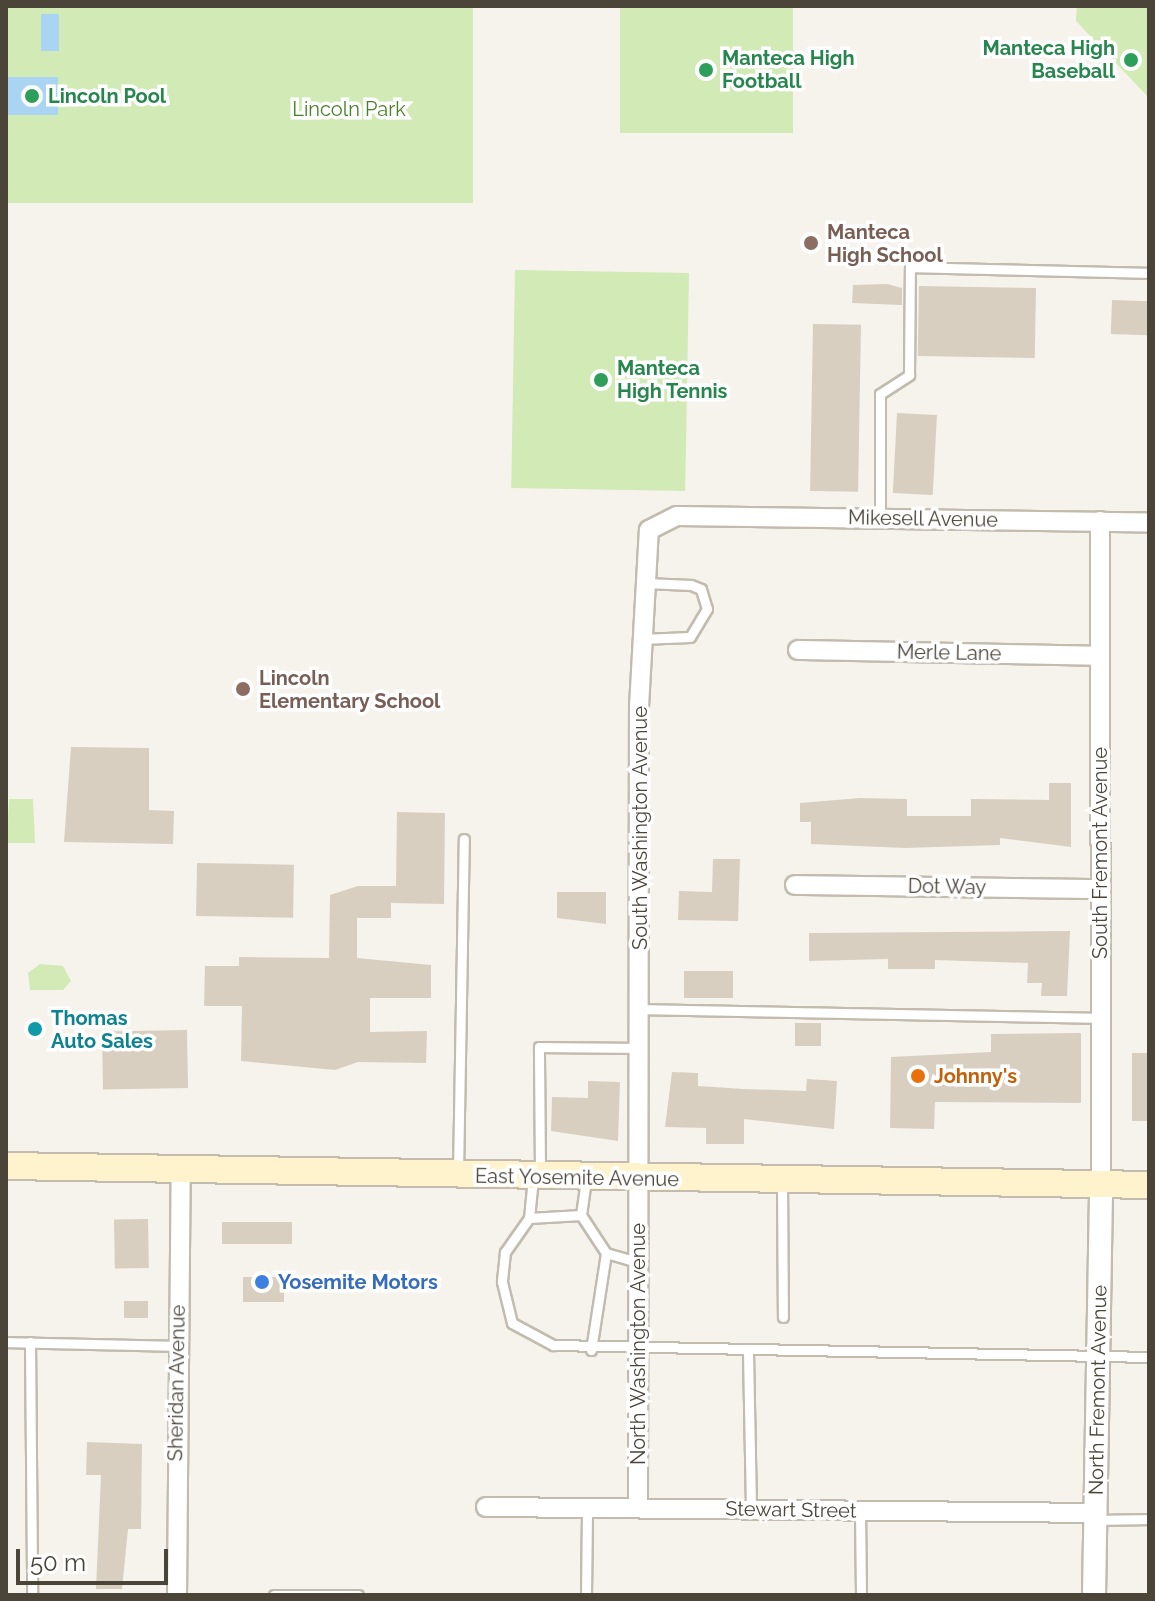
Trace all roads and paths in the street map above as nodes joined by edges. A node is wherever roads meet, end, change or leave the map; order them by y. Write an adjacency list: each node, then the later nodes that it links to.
1 (1149, 273): 3 (lane)
2 (697, 517): 3 (street, Mikesell Avenue); 6 (street, South Washington Avenue)
3 (880, 519): 4 (street, Mikesell Avenue)
4 (1100, 521): 5 (street, Mikesell Avenue); 9 (street, South Fremont Avenue)
5 (1149, 523)
6 (642, 583): 7 (street, South Washington Avenue); 7 (lane)
7 (640, 639): 13 (street, South Washington Avenue)
8 (798, 650): 9 (street, Merle Lane)
9 (1100, 656): 12 (street, South Fremont Avenue)
10 (464, 839): 18 (lane)
11 (795, 885): 12 (street, Dot Way)
12 (1099, 889): 14 (street, South Fremont Avenue)
13 (640, 1009): 14 (lane); 15 (street, South Washington Avenue)
14 (1101, 1018): 23 (street, South Fremont Avenue)
15 (640, 1048): 19 (lane); 22 (street, South Washington Avenue)
16 (6, 1166): 17 (main road, East Yosemite Avenue)
17 (181, 1171): 18 (main road, East Yosemite Avenue); 32 (street, Sheridan Avenue)
18 (458, 1176): 19 (main road, East Yosemite Avenue)
19 (536, 1178): 21 (main road, East Yosemite Avenue); 26 (lane)
20 (782, 1178): 22 (main road, East Yosemite Avenue); 23 (main road, East Yosemite Avenue); 29 (lane)
21 (586, 1179): 22 (main road, East Yosemite Avenue); 25 (lane)
22 (639, 1180): 28 (street, North Washington Avenue)
23 (1101, 1185): 24 (main road, East Yosemite Avenue); 36 (street, North Fremont Avenue)
24 (1149, 1185)
25 (581, 1215): 26 (lane); 27 (lane)
26 (529, 1218): 33 (lane)
27 (606, 1253): 28 (lane); 33 (lane)
28 (638, 1262): 34 (street, North Washington Avenue)
29 (783, 1317)
30 (6, 1342): 31 (lane)
31 (30, 1342): 32 (lane); 45 (lane)
32 (177, 1346): 46 (street, Sheridan Avenue)
33 (591, 1350): 34 (lane)
34 (639, 1351): 35 (lane); 40 (street, North Washington Avenue)
35 (748, 1352): 36 (lane); 41 (lane)
36 (1099, 1353): 37 (lane); 43 (street, North Fremont Avenue)
37 (1149, 1357)
38 (486, 1507): 39 (street, Stewart Street)
39 (587, 1508): 40 (street, Stewart Street); 49 (lane)
40 (638, 1508): 41 (street, Stewart Street)
41 (751, 1509): 42 (street, Stewart Street)
42 (860, 1511): 43 (street, Stewart Street); 50 (lane)
43 (1096, 1517): 44 (lane); 51 (street, North Fremont Avenue)
44 (1149, 1519)
45 (32, 1595)
46 (177, 1595)
47 (274, 1595): 48 (lane)
48 (358, 1595)
49 (586, 1595)
50 (861, 1595)
51 (1094, 1595)

